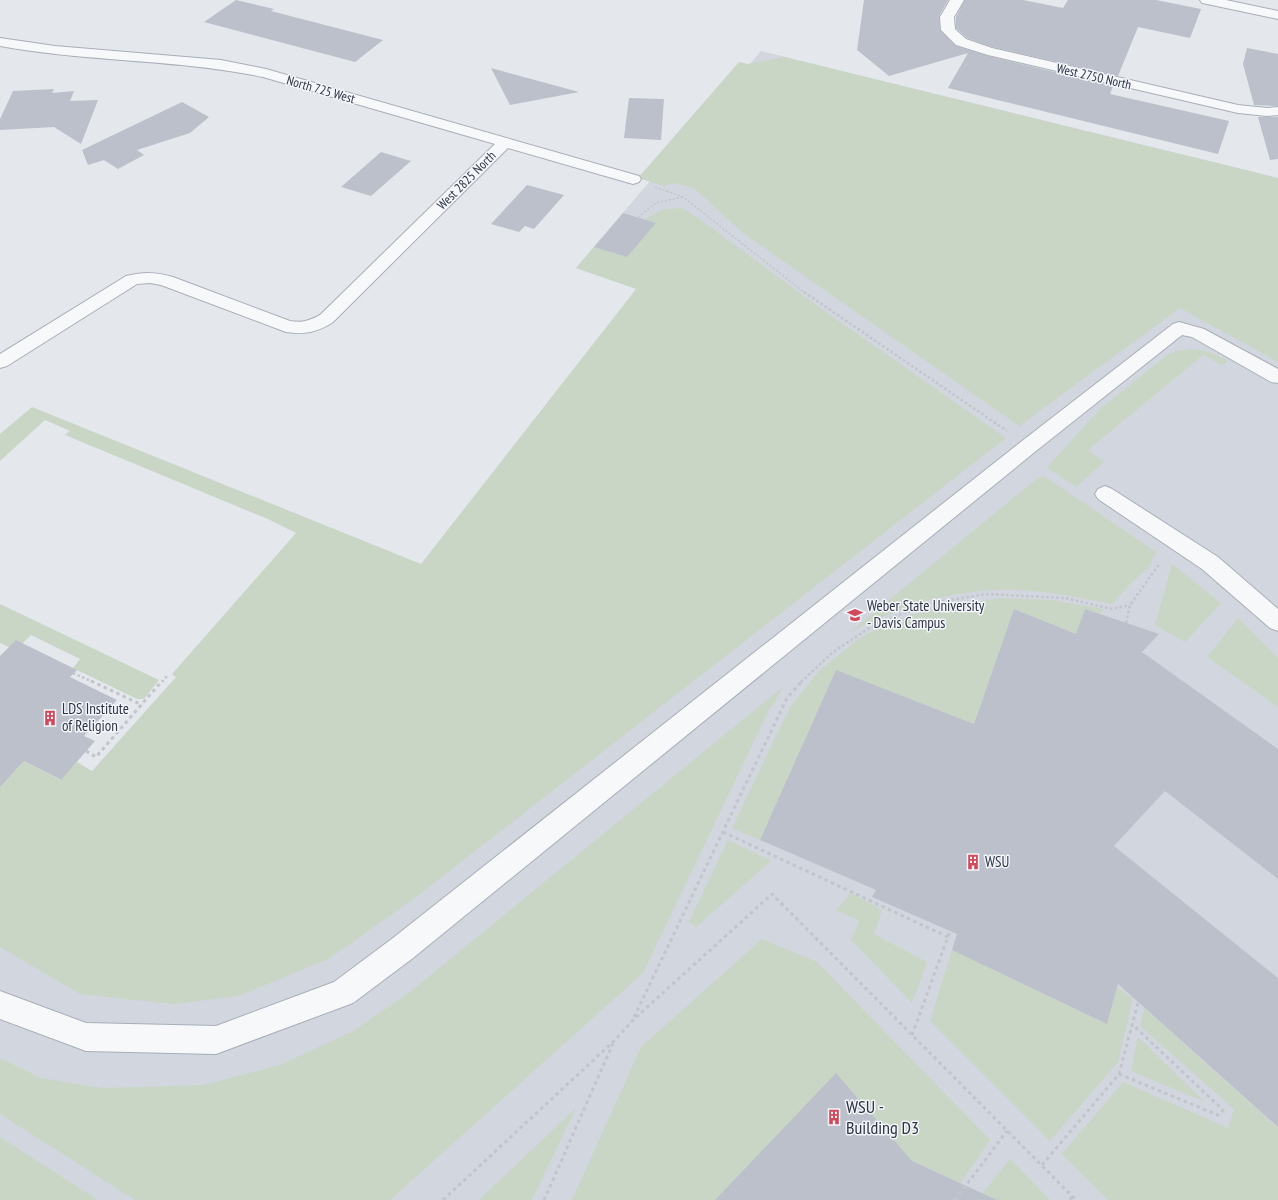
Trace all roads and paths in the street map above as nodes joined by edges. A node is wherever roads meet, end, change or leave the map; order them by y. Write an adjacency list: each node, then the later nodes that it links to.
1 (957, 0): 5 (street, West 2750 North)
2 (1207, 0): 3 (street)
3 (1278, 15)
4 (0, 42): 6 (street, North 725 West)
5 (1278, 111)
6 (505, 142): 7 (street, North 725 West); 10 (street, West 2825 North)
7 (633, 179): 8 (path)
8 (682, 197): 9 (path); 12 (path)
9 (638, 217)
10 (0, 362)
11 (1278, 377): 12 (street)
12 (1029, 446): 26 (street)
13 (1105, 494): 16 (street)
14 (1161, 562): 15 (path)
15 (1130, 605): 17 (path); 22 (path)
16 (1278, 622)
17 (1126, 623)
18 (73, 673): 20 (path)
19 (167, 676): 20 (path)
20 (142, 705): 21 (path)
21 (86, 751)
22 (722, 832): 24 (path); 27 (path)
23 (950, 931): 24 (path)
24 (948, 937): 29 (path)
25 (1138, 1003): 28 (path)
26 (0, 1005)
27 (633, 1020): 29 (path); 30 (path)
28 (1132, 1024): 31 (path); 31 (path)
29 (912, 1035): 32 (path)
30 (615, 1040): 35 (path); 36 (path)
31 (1119, 1074): 33 (path)
32 (1007, 1130): 33 (path); 37 (path)
33 (1042, 1165): 34 (path)
34 (1072, 1196): 38 (path); 39 (path)
35 (443, 1200)
36 (544, 1200)
37 (955, 1200)
38 (1070, 1200)
39 (1076, 1200)

